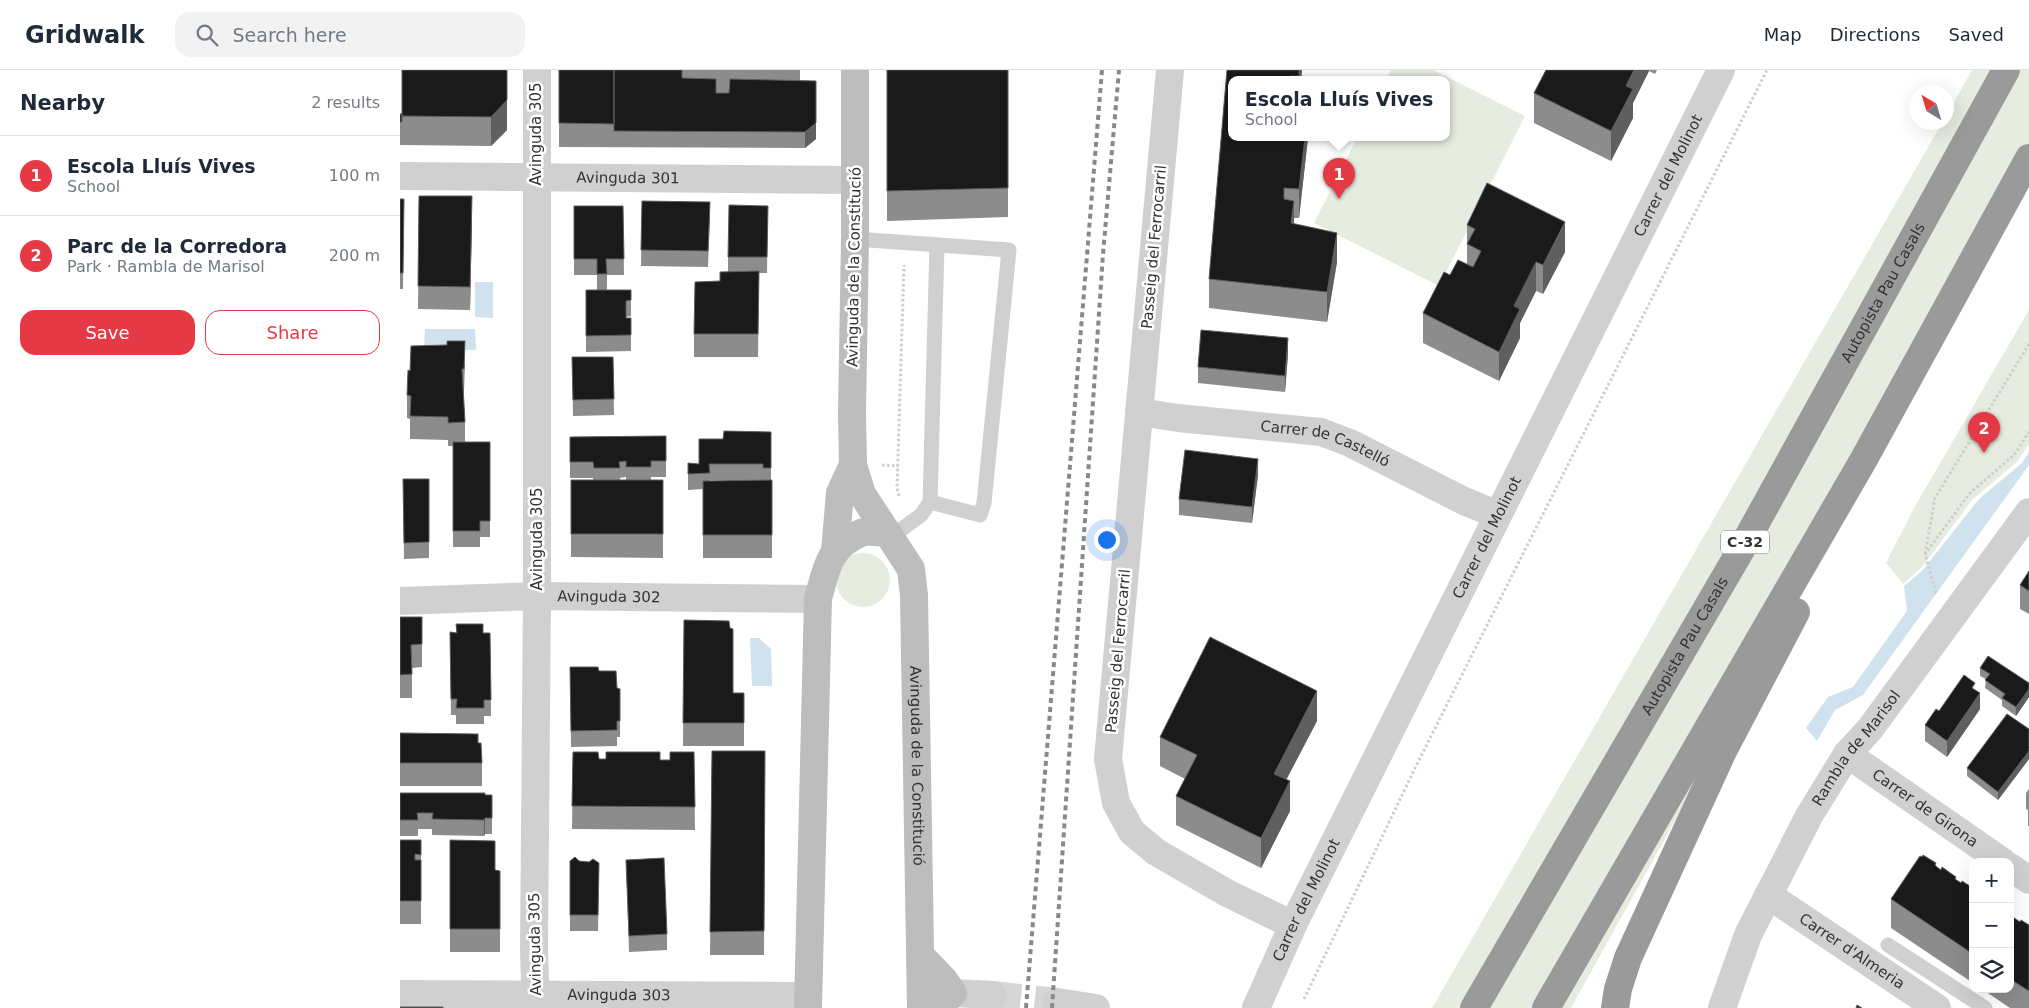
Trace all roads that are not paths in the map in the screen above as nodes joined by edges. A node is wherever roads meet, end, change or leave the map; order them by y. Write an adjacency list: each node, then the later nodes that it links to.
1 (537, 70): 8 (street, Avinguda 305)
2 (855, 70): 9 (street, Avinguda de la Constitució)
3 (1170, 70): 13 (street, Passeig del Ferrocarril)
4 (1720, 70): 17 (street, Carrer del Molinot)
5 (2006, 70): 40 (highway, Autopista Pau Casals / C-32)
6 (2029, 158): 12 (highway)
7 (400, 176): 8 (street, Avinguda 301)
8 (536, 176): 9 (street, Avinguda 301); 20 (street, Avinguda 305)
9 (855, 180): 10 (street, Avinguda de la Constitució)
10 (855, 239): 11 (lane); 14 (street, Avinguda de la Constitució)
11 (937, 245): 15 (lane); 15 (lane)
12 (1949, 305): 41 (highway); 42 (highway)
13 (1139, 412): 17 (street, Carrer de Castelló); 28 (street, Passeig del Ferrocarril)
14 (853, 465): 18 (street, Avinguda de la Constitució); 19 (street, Avinguda de la Constitució)
15 (930, 502): 18 (lane)
16 (2029, 512): 23 (street, Rambla de Marisol)
17 (1498, 515): 28 (street, Carrer del Molinot)
18 (890, 535): 19 (street, Avinguda de la Constitució); 30 (street, Avinguda de la Constitució)
19 (835, 552): 21 (street, Avinguda de la Constitució)
20 (537, 596): 21 (street, Avinguda 302); 22 (street, Avinguda 302); 34 (street, Avinguda 305)
21 (818, 598): 35 (street, Avinguda de la Constitució)
22 (400, 601)
23 (1847, 754): 24 (street, Carrer de Girona); 27 (street, Rambla de Marisol)
24 (1997, 858)
25 (2014, 870): 26 (street)
26 (2029, 880)
27 (1768, 895): 43 (street, Rambla de Marisol); 44 (street, Carrer d'Almeria)
28 (1293, 925): 39 (street, Carrer del Molinot)
29 (1888, 945): 45 (lane)
30 (921, 956): 33 (street); 37 (street, Avinguda de la Constitució)
31 (400, 994): 34 (street, Avinguda 303)
32 (993, 995): 33 (street)
33 (945, 1000)
34 (536, 1001): 35 (street, Avinguda 303)
35 (808, 1002)
36 (1057, 1002): 38 (street)
37 (921, 1008)
38 (1096, 1008)
39 (1256, 1008)
40 (1474, 1008)
41 (1546, 1008)
42 (1615, 1008)
43 (1722, 1008)
44 (1937, 1008)
45 (1985, 1008)

